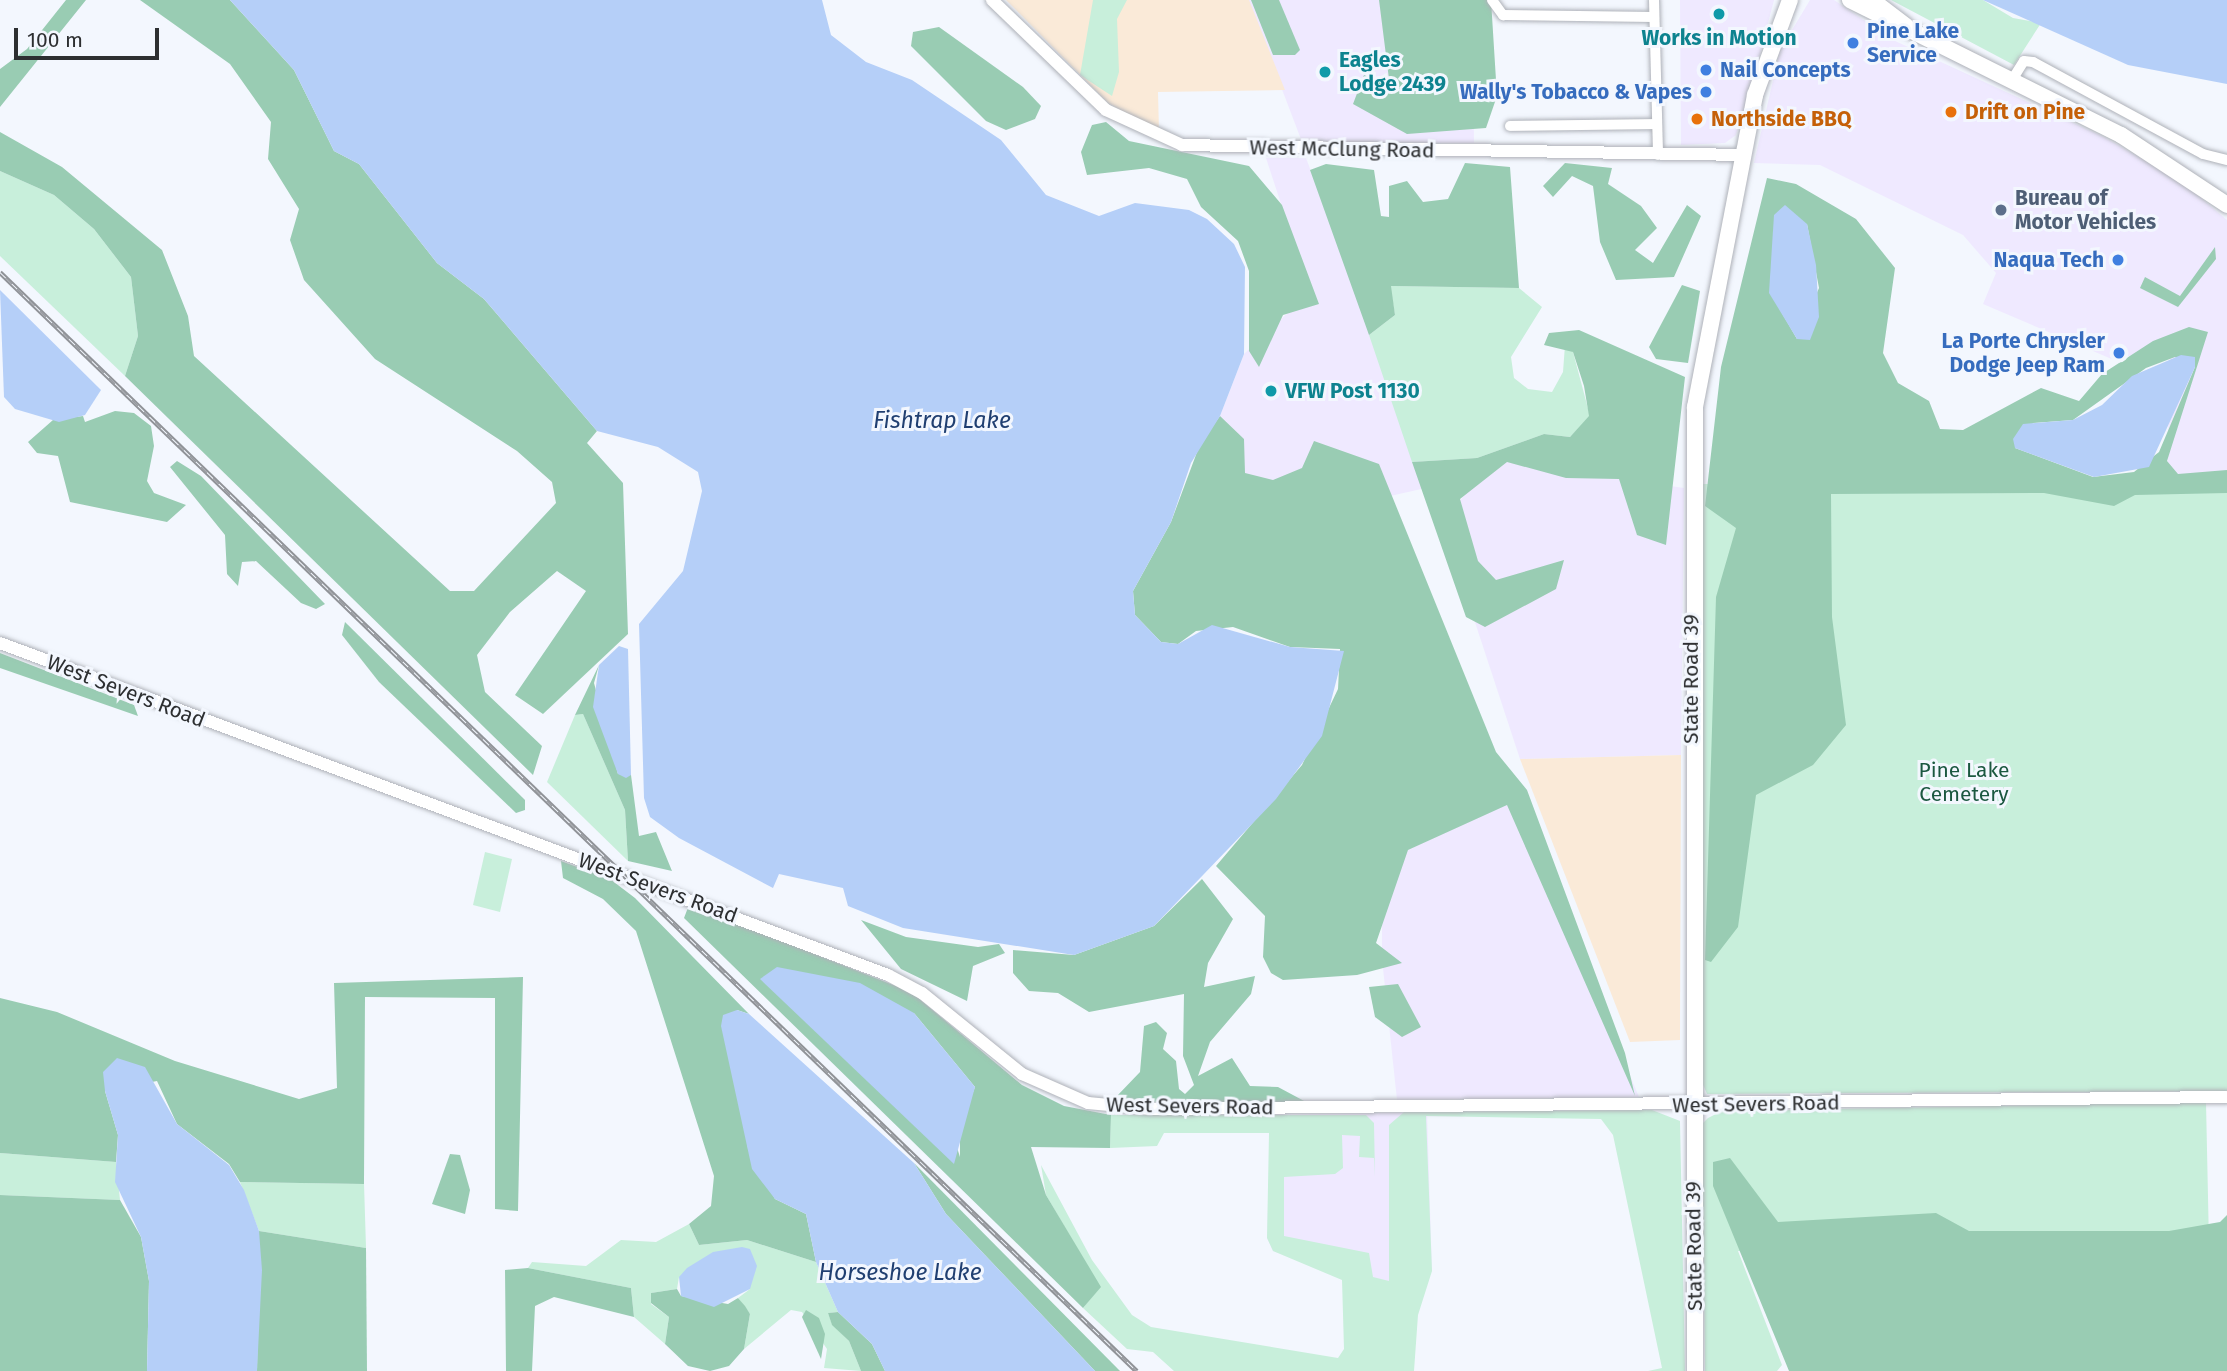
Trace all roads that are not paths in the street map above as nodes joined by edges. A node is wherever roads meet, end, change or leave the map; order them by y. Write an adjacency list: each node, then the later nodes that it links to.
1 (992, 0): 12 (street, West McClung Road)
2 (1492, 0): 7 (street)
3 (1654, 0): 7 (street)
4 (1850, 0): 8 (main road)
5 (1872, 0): 8 (main road)
6 (1786, 2): 13 (main road, State Road 39)
7 (1654, 17): 10 (street)
8 (1913, 33): 9 (main road)
9 (2012, 80): 14 (street); 15 (main road)
10 (1654, 124): 11 (street); 12 (street)
11 (1510, 125)
12 (1658, 155): 13 (street, West McClung Road)
13 (1744, 155): 18 (main road, State Road 39)
14 (2227, 160)
15 (2227, 205)
16 (0, 643): 18 (street, West Severs Road)
17 (2227, 1097): 18 (street, West Severs Road)
18 (1693, 1105): 19 (main road, State Road 39)
19 (1695, 1371)

